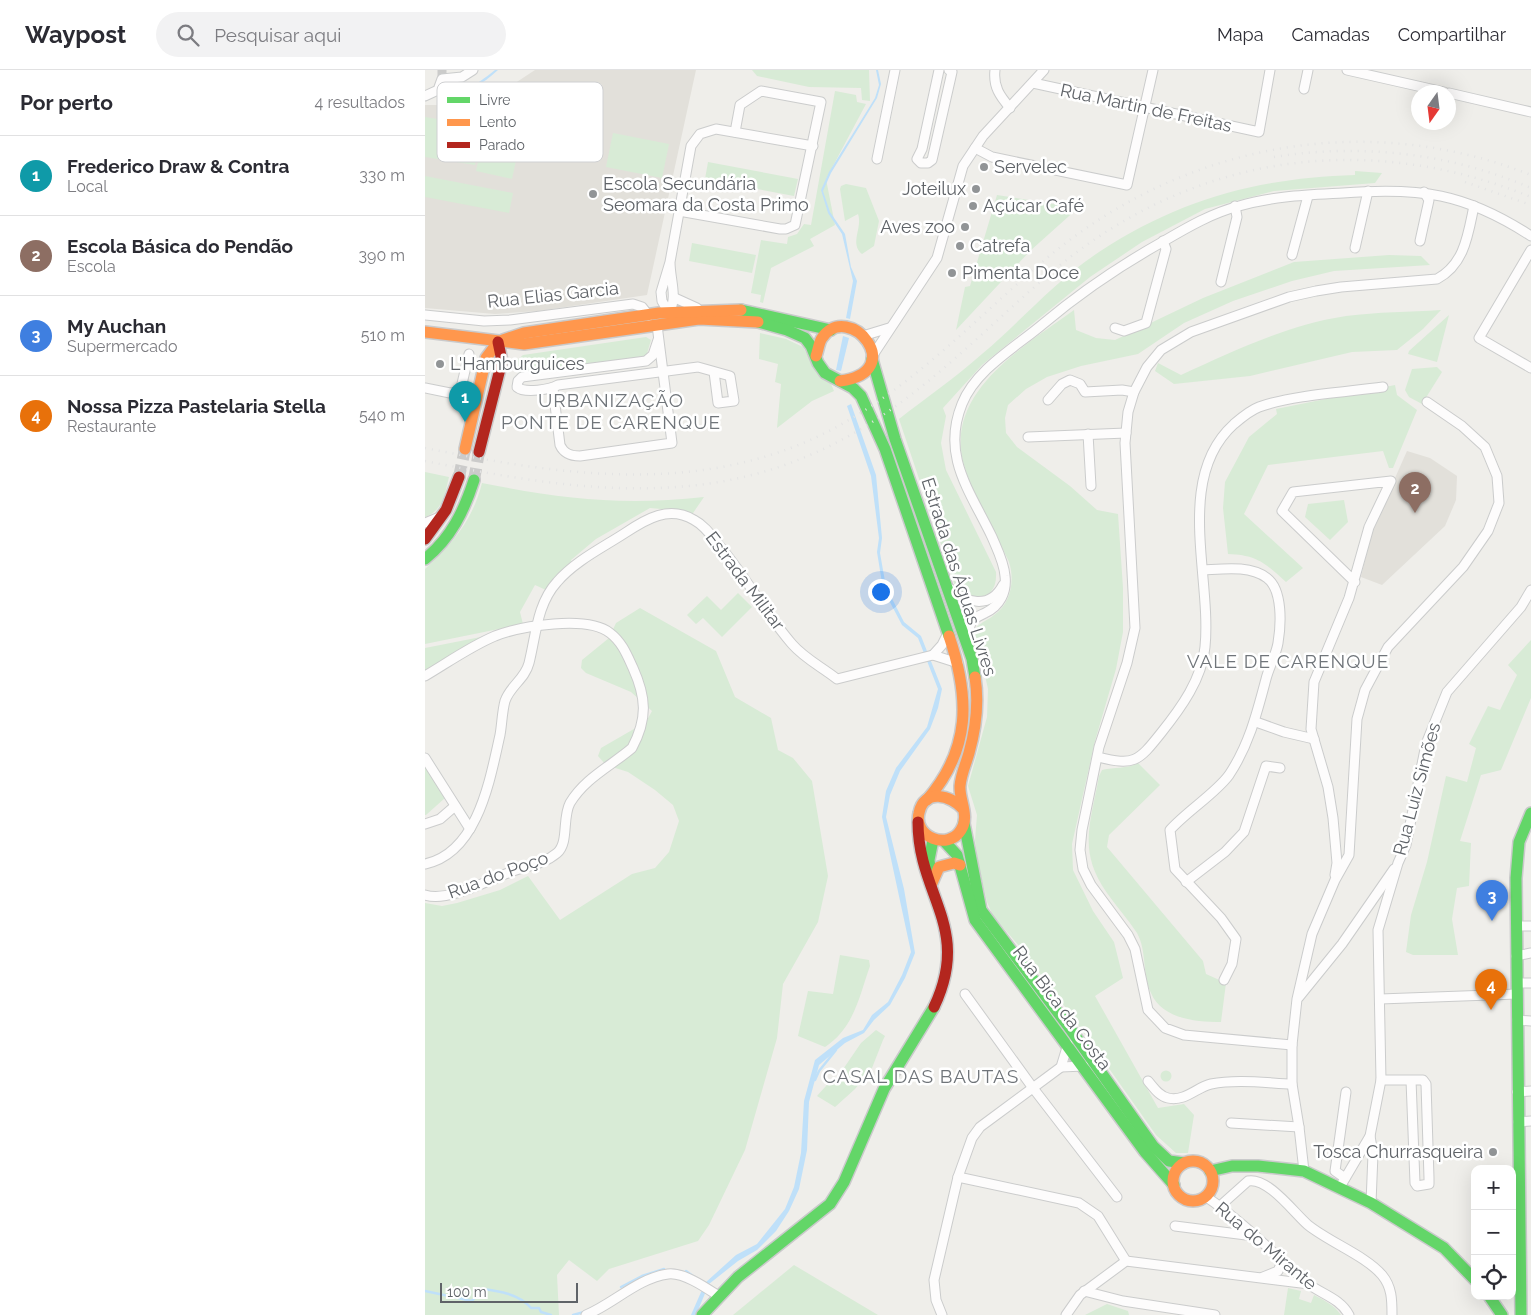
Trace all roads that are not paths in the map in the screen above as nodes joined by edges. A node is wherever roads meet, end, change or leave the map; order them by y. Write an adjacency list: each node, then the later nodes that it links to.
1 (473, 70): 11 (street)
2 (895, 70): 24 (street)
3 (939, 70): 4 (street)
4 (949, 70)
5 (995, 70): 18 (street)
6 (1044, 70): 12 (street)
7 (1153, 70): 19 (street)
8 (1270, 70): 19 (street, Rua Martin de Freitas)
9 (1308, 70): 14 (street)
10 (1347, 70): 13 (street)
11 (441, 82)
12 (1033, 83): 18 (street); 19 (street, Rua Martin de Freitas)
13 (1414, 85)
14 (1304, 89)
15 (437, 90): 16 (street)
16 (425, 96)
17 (1456, 96): 20 (street)
18 (1010, 108): 23 (street)
19 (1144, 108): 23 (street)
20 (1531, 112)
21 (735, 132): 22 (street); 22 (street); 30 (street)
22 (813, 146): 30 (street)
23 (975, 148): 46 (street)
24 (877, 159)
25 (1368, 191): 26 (street); 27 (street); 34 (street)
26 (1424, 192): 29 (street); 33 (street)
27 (1308, 196): 28 (street); 36 (street)
28 (1235, 206): 32 (street); 38 (street)
29 (1474, 206): 31 (street); 64 (street)
30 (679, 211): 37 (street)
31 (1531, 236)
32 (1163, 241): 47 (street); 82 (street)
33 (1420, 242)
34 (1355, 248)
35 (1531, 250): 56 (street)
36 (1292, 256)
37 (670, 262): 39 (street); 40 (street)
38 (1221, 282)
39 (661, 292): 42 (street); 44 (street)
40 (675, 298): 41 (street); 42 (street)
41 (699, 309): 42 (street, Rua Elias Garcia); 48 (street, Rua Elias Garcia)
42 (669, 313): 44 (street, Rua Elias Garcia); 45 (street)
43 (425, 315): 44 (street, Rua Elias Garcia)
44 (649, 316): 52 (street, Rua Elias Garcia)
45 (657, 325): 51 (street); 52 (street, Rua Elias Garcia); 55 (street, Rua Elias Garcia)
46 (889, 328): 50 (street); 54 (street)
47 (1115, 328)
48 (831, 330): 50 (street); 55 (street)
49 (425, 332): 52 (street, Rua Elias Garcia)
50 (866, 335): 54 (street)
51 (658, 340): 57 (street); 62 (street)
52 (498, 342): 71 (street); 72 (street)
53 (469, 354): 63 (street)
54 (872, 357): 59 (street); 84 (street, Estrada das Águas Livres)
55 (816, 358): 59 (street)
56 (1531, 368)
57 (663, 371): 58 (street); 62 (street); 62 (street)
58 (714, 372)
59 (838, 381): 87 (street, Estrada das Águas Livres)
60 (1383, 387): 81 (street)
61 (425, 388): 63 (street)
62 (553, 389)
63 (460, 392): 67 (street)
64 (1134, 392): 65 (street); 68 (street)
65 (1048, 400)
66 (1427, 402): 109 (street)
67 (464, 408)
68 (1126, 433): 69 (street); 94 (street)
69 (1088, 434): 70 (street); 75 (street)
70 (1028, 438)
71 (465, 449)
72 (479, 452)
73 (459, 477): 76 (street)
74 (474, 480): 78 (street)
75 (1091, 486)
76 (444, 515): 77 (street); 79 (street)
77 (425, 523)
78 (449, 535): 79 (street); 80 (street)
79 (426, 538)
80 (425, 559)
81 (1203, 570): 92 (street); 94 (street)
82 (1006, 580): 84 (street); 88 (street)
83 (1355, 582): 83 (street); 93 (street)
84 (945, 584): 88 (street, Estrada das Águas Livres)
85 (1531, 590): 106 (street, Rua Luiz Simões)
86 (535, 628): 89 (street, Estrada Militar); 91 (street, Rua do Poço); 104 (street, Estrada Militar); 112 (street, Rua do Poço)
87 (948, 633): 89 (street); 90 (street, Estrada das Águas Livres)
88 (968, 647): 99 (street, Estrada das Águas Livres)
89 (933, 655): 90 (street)
90 (958, 663): 97 (street, Estrada das Águas Livres)
91 (425, 676)
92 (1256, 722): 93 (street); 110 (street)
93 (1314, 739): 109 (street)
94 (1098, 757): 127 (street)
95 (425, 758): 98 (street)
96 (1280, 768): 110 (street)
97 (927, 800): 99 (street); 101 (street)
98 (455, 806): 103 (street); 104 (street)
99 (963, 809): 102 (street)
100 (1531, 813): 113 (street)
101 (918, 820): 105 (street); 111 (street)
102 (964, 823): 105 (street); 147 (street, Rua Bica da Costa)
103 (425, 824)
104 (470, 829): 107 (street, Estrada Militar)
105 (938, 840): 108 (street, Rua Bica da Costa); 111 (street)
106 (1398, 863): 122 (street); 123 (street, Rua Luiz Simões)
107 (425, 864)
108 (960, 865): 111 (street); 126 (street, Rua Bica da Costa)
109 (1335, 880): 122 (street)
110 (1187, 882): 118 (street)
111 (932, 885): 167 (street)
112 (425, 895)
113 (1516, 926): 114 (street); 116 (street)
114 (1531, 926)
115 (1531, 953): 116 (street); 117 (street)
116 (1516, 956): 120 (street)
117 (1531, 959)
118 (1224, 980)
119 (1531, 983): 120 (street)
120 (1517, 989): 123 (street); 124 (street)
121 (965, 994): 134 (street)
122 (1297, 999): 127 (street)
123 (1380, 999): 130 (street, Rua Luiz Simões)
124 (1517, 1020): 125 (street); 137 (street)
125 (1531, 1021)
126 (1068, 1044): 128 (street, Rua Bica da Costa); 129 (street)
127 (1291, 1044): 133 (street)
128 (1084, 1066): 129 (street); 152 (street, Rua Bica da Costa)
129 (1061, 1067): 134 (street)
130 (1381, 1080): 131 (street); 142 (street, Rua Luiz Simões)
131 (1411, 1080): 131 (street)
132 (1148, 1082): 133 (street)
133 (1292, 1084): 141 (street)
134 (1033, 1088): 150 (street); 154 (street)
135 (1531, 1091): 137 (street)
136 (1346, 1092): 151 (street)
137 (1517, 1092): 139 (street)
138 (1531, 1121): 139 (street)
139 (1518, 1122): 145 (street)
140 (1231, 1123): 141 (street)
141 (1299, 1127): 149 (street)
142 (1370, 1136): 143 (street, Rua Luiz Simões); 144 (street, Rua Luiz Simões)
143 (1362, 1149): 144 (street); 151 (street, Rua Luiz Simões)
144 (1373, 1154): 155 (street, Rua Luiz Simões)
145 (1518, 1160): 146 (street); 170 (street)
146 (1531, 1160)
147 (1184, 1163): 148 (street); 152 (street)
148 (1210, 1171): 149 (street); 153 (street)
149 (1303, 1171): 151 (street)
150 (958, 1177): 161 (street); 173 (street)
151 (1342, 1182): 155 (street)
152 (1174, 1185): 153 (street)
153 (1205, 1196): 156 (street, Rua do Mirante)
154 (1117, 1197)
155 (1371, 1203): 158 (street)
156 (1219, 1206): 159 (street, Rua do Mirante); 177 (street)
157 (1175, 1226): 159 (street)
158 (1422, 1235): 162 (street); 165 (street)
159 (1254, 1236): 160 (street, Rua do Mirante)
160 (1279, 1255): 163 (street); 164 (street, Rua do Mirante)
161 (1126, 1261): 163 (street); 166 (street)
162 (1471, 1276)
163 (1258, 1278): 164 (street)
164 (1309, 1284): 176 (street, Rua do Mirante)
165 (1471, 1284)
166 (1084, 1291): 174 (street); 175 (street)
167 (713, 1292): 171 (street); 172 (street)
168 (1484, 1300): 178 (street)
169 (1492, 1300): 179 (street)
170 (1521, 1314)
171 (586, 1315)
172 (703, 1315)
173 (942, 1315)
174 (1066, 1315)
175 (1215, 1315)
176 (1349, 1315)
177 (1393, 1315)
178 (1493, 1315)
179 (1502, 1315)

